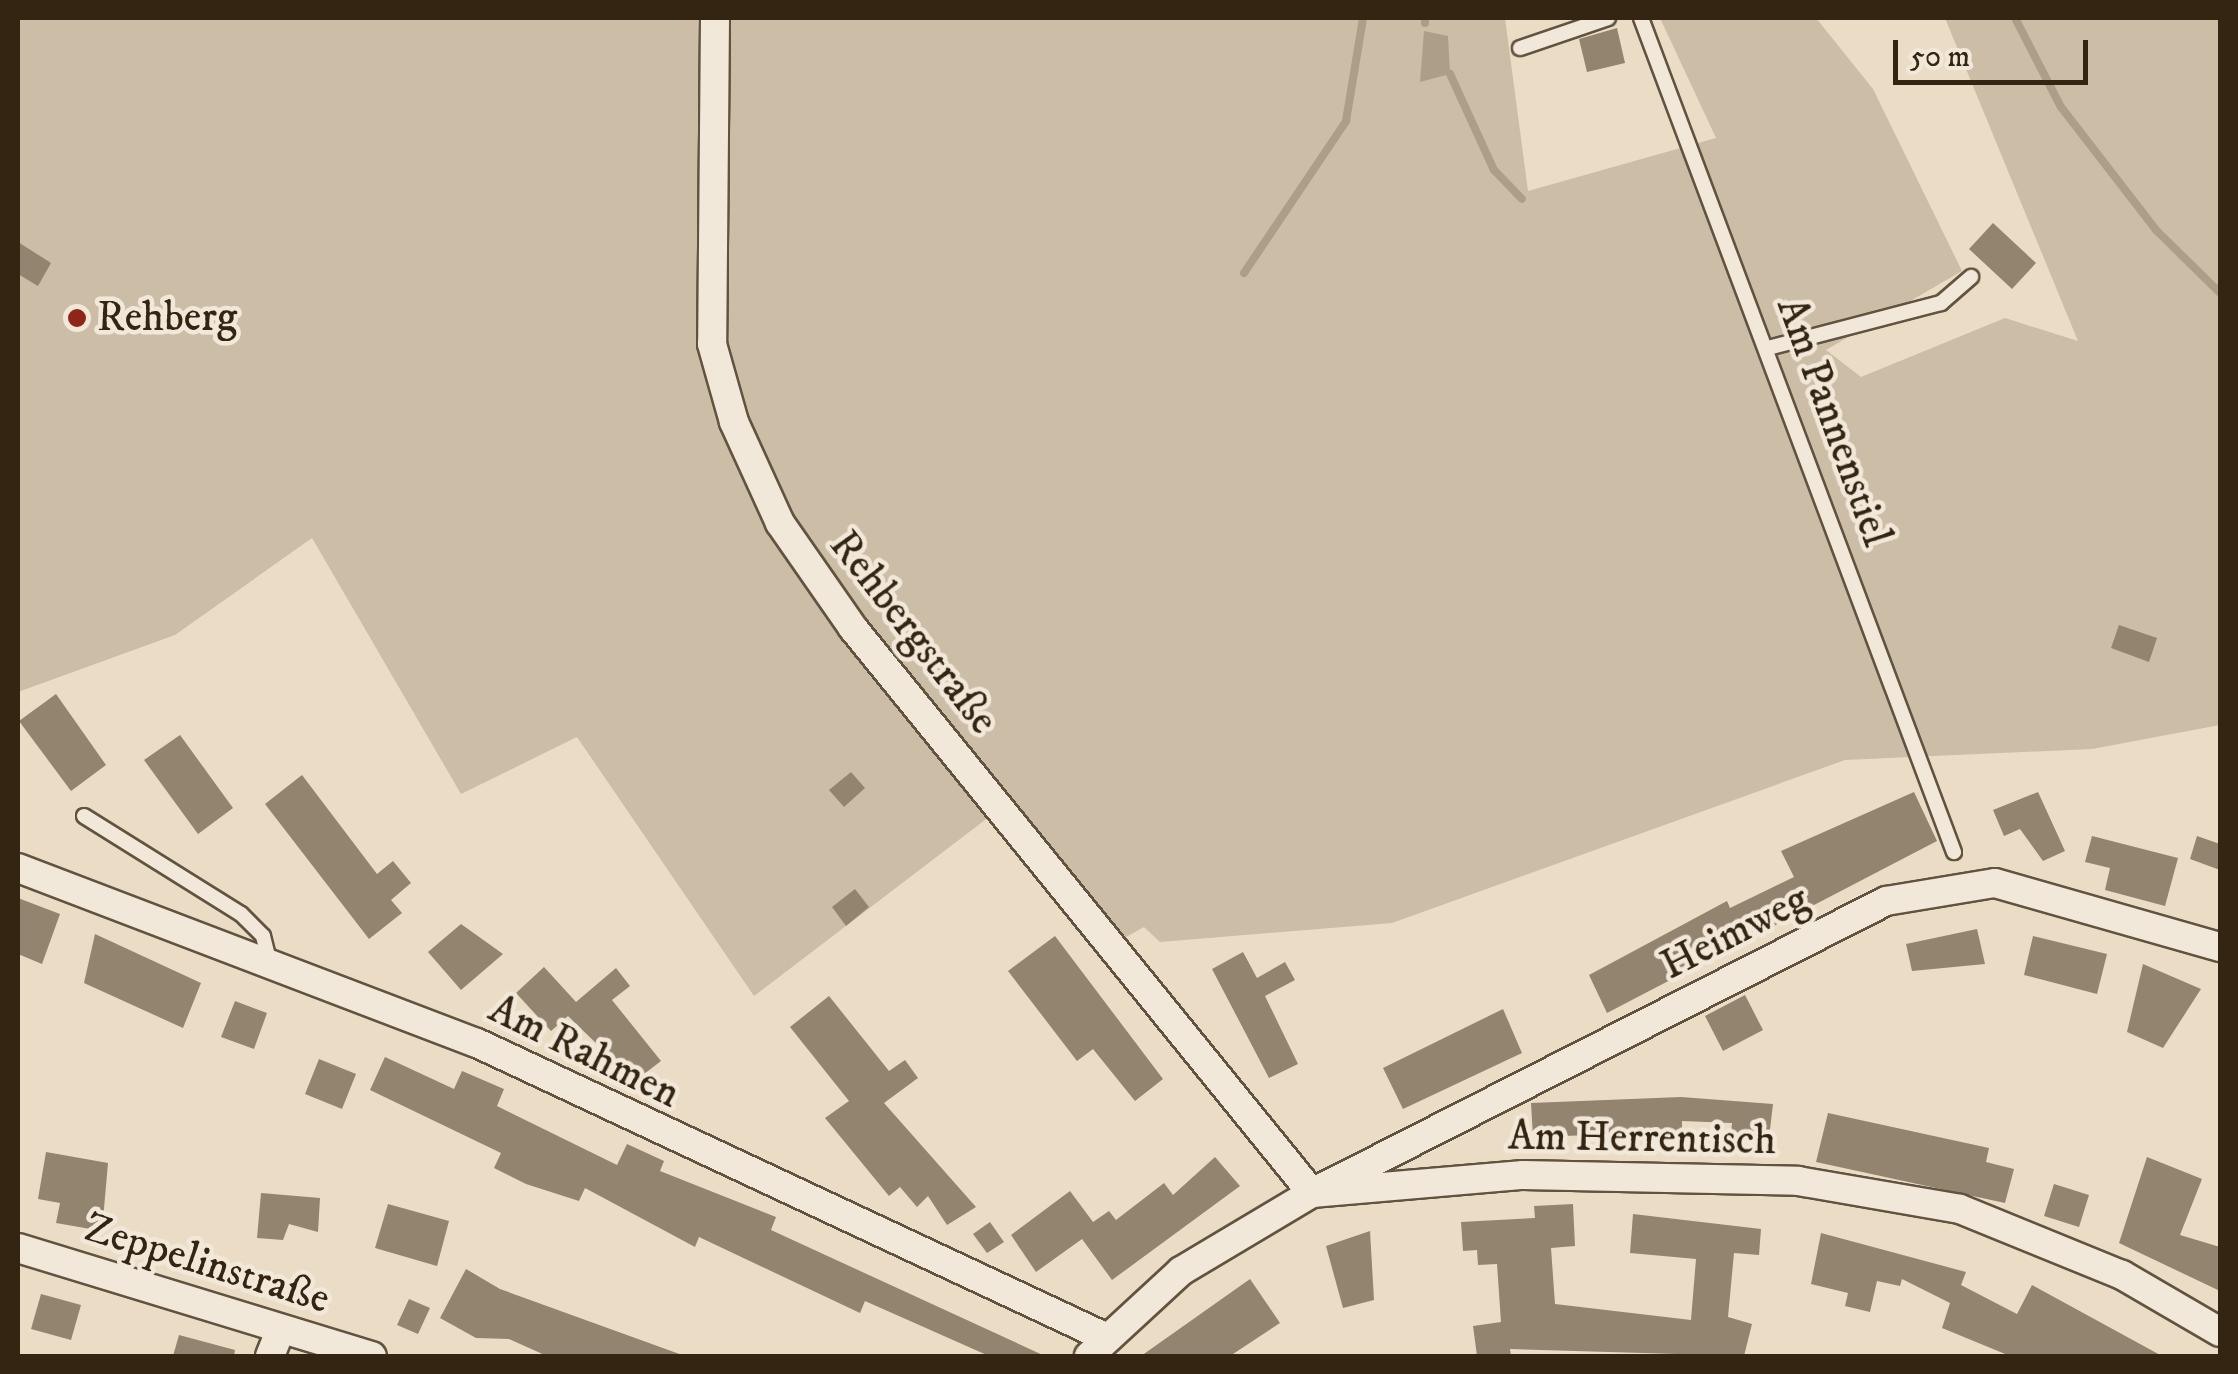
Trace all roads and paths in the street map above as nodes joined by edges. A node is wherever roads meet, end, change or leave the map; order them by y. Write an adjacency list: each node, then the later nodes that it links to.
1 (715, 18): 12 (street, Rehbergstraße)
2 (1608, 18): 4 (lane)
3 (1642, 18): 6 (lane, Am Pannenstiel)
4 (1520, 48)
5 (1971, 277): 6 (lane)
6 (1768, 348): 8 (lane, Am Pannenstiel)
7 (84, 816): 11 (lane)
8 (1954, 852)
9 (18, 868): 11 (street, Am Rahmen)
10 (2220, 947): 12 (street, Heimweg)
11 (271, 966): 16 (street, Am Rahmen)
12 (1312, 1193): 15 (street, Am Herrentisch); 16 (street, Am Herrentisch)
13 (18, 1248): 14 (street, Zeppelinstraße)
14 (281, 1329): 17 (street); 18 (street, Zeppelinstraße)
15 (2220, 1332)
16 (1097, 1347)
17 (270, 1356)
18 (372, 1356)

